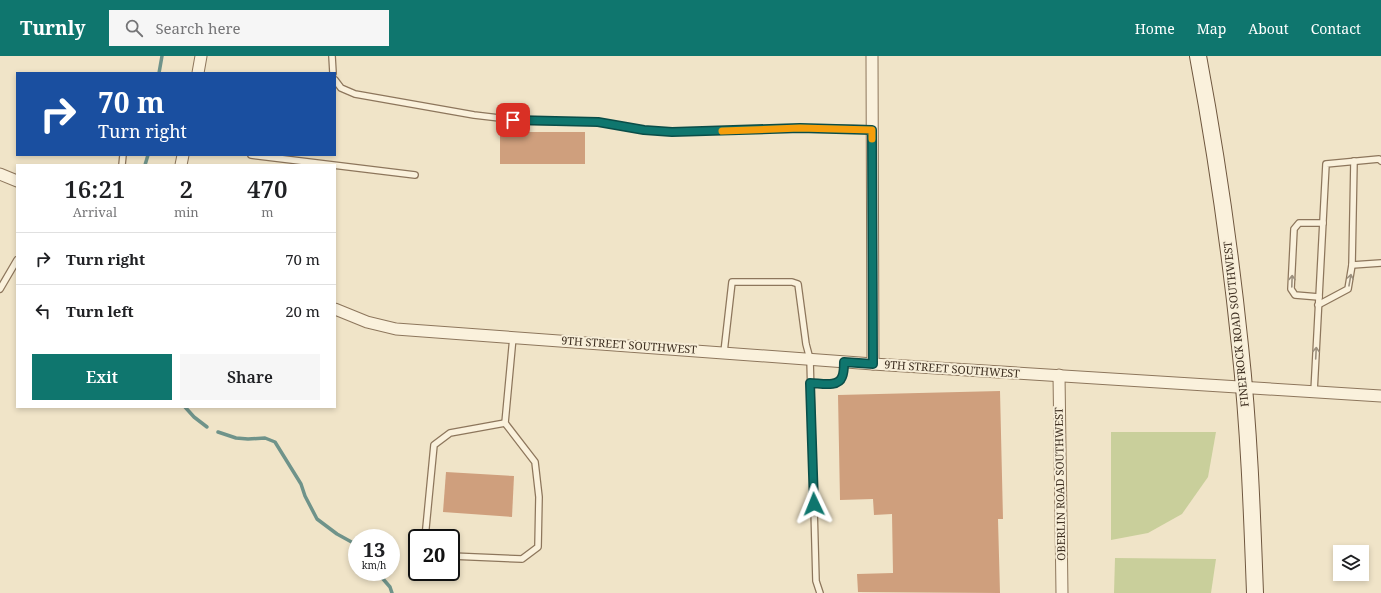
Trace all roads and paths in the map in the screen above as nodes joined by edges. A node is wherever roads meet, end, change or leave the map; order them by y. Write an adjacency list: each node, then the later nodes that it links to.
1 (201, 56): 5 (street)
2 (332, 56): 6 (lane)
3 (872, 56): 8 (street)
4 (1198, 56): 32 (main road, FINEFROCK ROAD SOUTHWEST)
5 (198, 72)
6 (333, 72)
7 (336, 81): 8 (lane)
8 (872, 130): 29 (street)
9 (260, 156): 12 (lane)
10 (1354, 161): 11 (lane); 17 (lane); 20 (lane)
11 (1381, 161)
12 (329, 164)
13 (336, 165): 15 (lane)
14 (0, 174): 16 (street)
15 (415, 174)
16 (16, 181)
17 (1323, 223): 22 (lane); 22 (lane, one-way to 17)
18 (16, 262): 21 (lane)
19 (1381, 264): 20 (lane)
20 (1352, 265): 23 (lane, one-way to 20)
21 (0, 289)
22 (1319, 297): 23 (lane)
23 (1318, 305): 33 (lane, one-way to 23)
24 (336, 309): 25 (street, 9TH STREET SOUTHWEST)
25 (512, 337): 26 (street, 9TH STREET SOUTHWEST); 35 (lane)
26 (724, 352): 27 (street, 9TH STREET SOUTHWEST); 27 (lane)
27 (810, 359): 28 (street, 9TH STREET SOUTHWEST); 31 (lane)
28 (844, 362): 29 (street, 9TH STREET SOUTHWEST); 31 (lane)
29 (873, 364): 30 (street, 9TH STREET SOUTHWEST)
30 (1059, 375): 32 (street, 9TH STREET SOUTHWEST); 39 (street, OBERLIN ROAD SOUTHWEST)
31 (810, 383): 38 (lane)
32 (1243, 387): 33 (street, 9TH STREET SOUTHWEST); 40 (main road, FINEFROCK ROAD SOUTHWEST)
33 (1314, 392): 34 (street, 9TH STREET SOUTHWEST)
34 (1381, 396)
35 (505, 423): 36 (lane); 37 (lane)
36 (426, 529)
37 (460, 556)
38 (820, 593)
39 (1062, 593)
40 (1255, 593)

